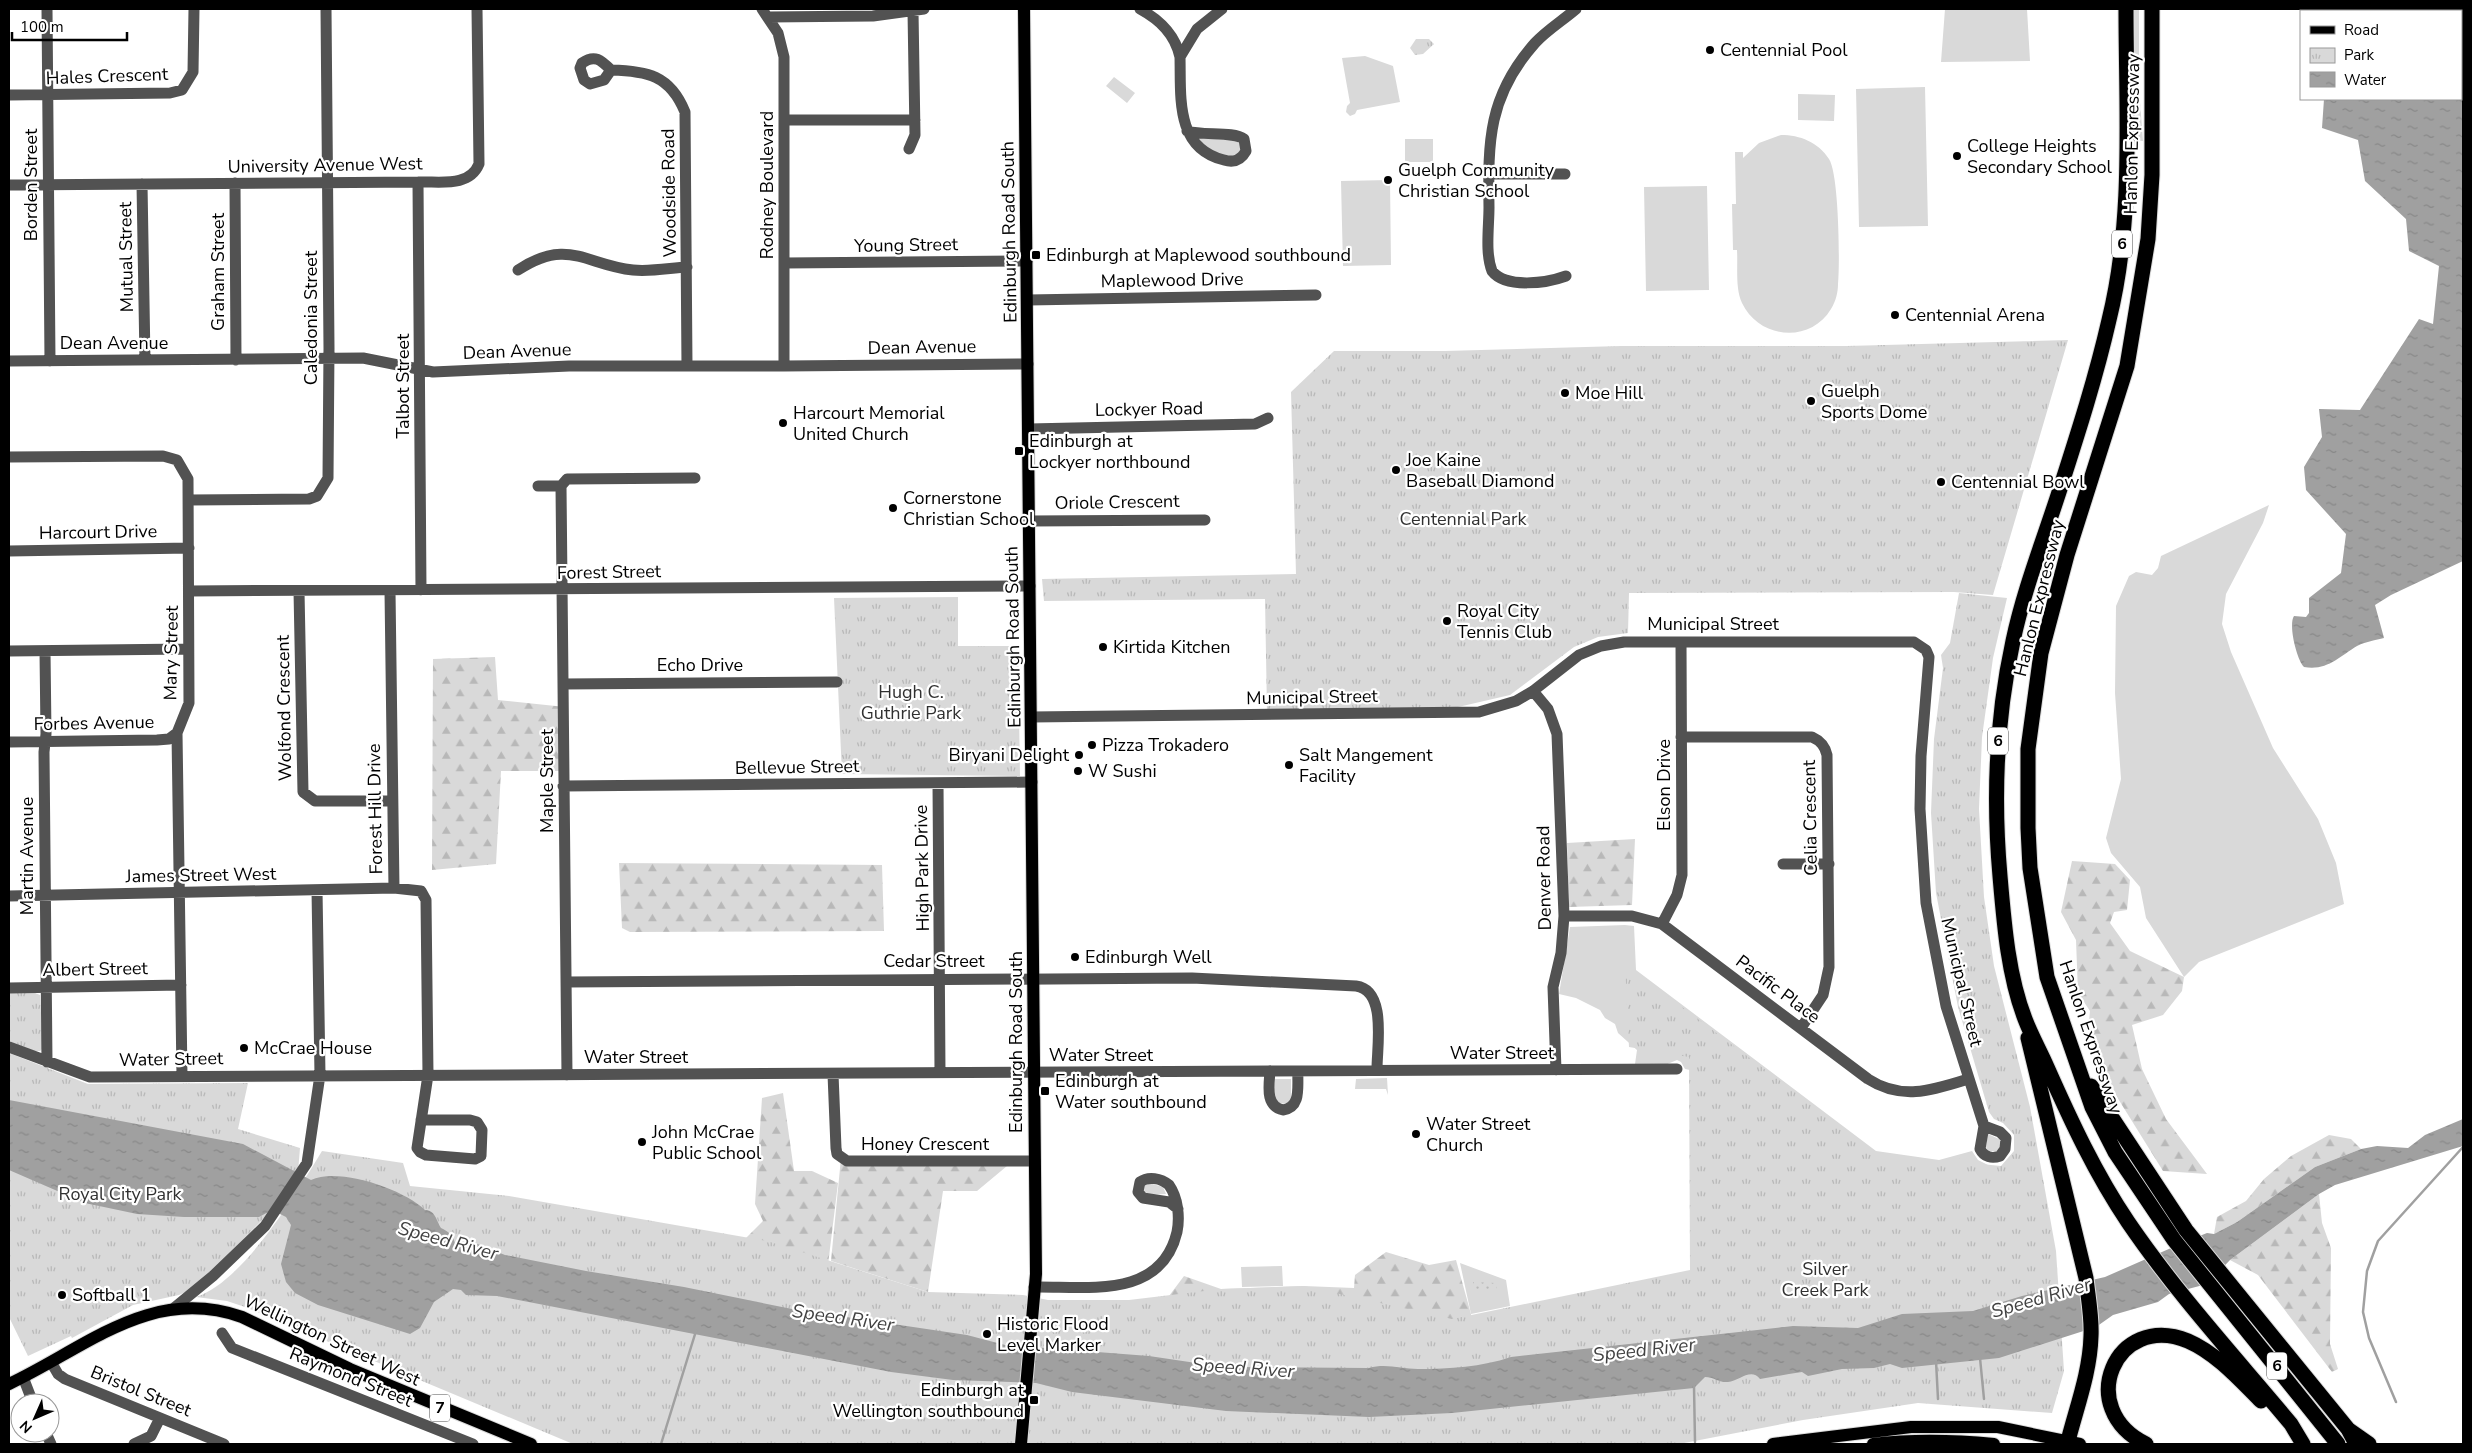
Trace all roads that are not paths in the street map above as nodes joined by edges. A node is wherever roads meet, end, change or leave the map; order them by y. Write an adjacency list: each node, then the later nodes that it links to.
1 (47, 9): 16 (street, Borden Street)
2 (194, 9): 16 (street, Hales Crescent)
3 (326, 9): 23 (street, Caledonia Street)
4 (477, 9): 24 (street, University Avenue West)
5 (1024, 9): 29 (main road, Edinburgh Road South)
6 (1140, 9): 13 (street)
7 (1222, 9): 13 (street)
8 (1576, 9): 21 (street)
9 (2126, 9): 93 (highway, Hanlon Expressway / 6)
10 (2152, 9): 97 (highway, Hanlon Expressway / 6)
11 (919, 10): 12 (street); 18 (street)
12 (765, 13): 17 (street, Rodney Boulevard)
13 (1180, 57): 19 (street)
14 (611, 70): 31 (street, Woodside Road)
15 (9, 95): 16 (street, Hales Crescent)
16 (48, 95): 28 (street, Borden Street)
17 (784, 120): 18 (street); 30 (street, Rodney Boulevard)
18 (915, 120): 20 (street)
19 (1187, 131): 19 (street)
20 (909, 149)
21 (1488, 174): 22 (street); 33 (street)
22 (1565, 174)
23 (328, 182): 24 (street, University Avenue West); 25 (street, University Avenue West); 36 (street, Caledonia Street)
24 (418, 182): 44 (street, Talbot Street)
25 (235, 183): 26 (street, University Avenue West); 38 (street, Graham Street)
26 (142, 184): 28 (street, University Avenue West); 37 (street, Mutual Street)
27 (9, 185): 28 (street, University Avenue West)
28 (49, 185): 40 (street, Borden Street)
29 (1028, 261): 30 (street, Young Street); 35 (main road, Edinburgh Road South)
30 (784, 263): 43 (street, Rodney Boulevard)
31 (687, 267): 32 (street); 42 (street, Woodside Road)
32 (518, 270)
33 (1566, 276)
34 (1316, 295): 35 (street, Maplewood Drive)
35 (1028, 300): 41 (main road, Edinburgh Road South)
36 (328, 359): 38 (street, Dean Avenue); 44 (street, Dean Avenue); 51 (street, Caledonia Street)
37 (145, 360): 38 (street, Dean Avenue); 40 (street, Dean Avenue)
38 (236, 360)
39 (9, 361): 40 (street, Dean Avenue)
40 (50, 361)
41 (1028, 364): 43 (street, Dean Avenue); 46 (main road, Edinburgh Road South)
42 (688, 366): 43 (street, Dean Avenue); 44 (street, Dean Avenue)
43 (784, 366)
44 (420, 370): 58 (street, Talbot Street)
45 (1268, 418): 46 (street, Lockyer Road)
46 (1029, 429): 53 (main road, Edinburgh Road South)
47 (9, 457): 51 (street, Mary Street)
48 (695, 478): 50 (street)
49 (538, 486): 50 (street)
50 (561, 486): 59 (street, Maple Street)
51 (189, 500): 54 (street, Mary Street)
52 (1205, 520): 53 (street, Oriole Crescent)
53 (1029, 521): 56 (main road, Edinburgh Road South)
54 (188, 548): 55 (street, Harcourt Drive); 60 (street, Mary Street)
55 (9, 550)
56 (1030, 586): 59 (street, Forest Street); 69 (main road, Edinburgh Road South)
57 (390, 590): 58 (street, Forest Street); 61 (street, Forest Street); 77 (street, Forest Hill Drive)
58 (421, 590): 59 (street, Forest Street)
59 (562, 590): 67 (street, Maple Street)
60 (189, 591): 61 (street, Forest Street); 63 (street, Mary Street)
61 (299, 591): 77 (street, Wolfond Crescent)
62 (1681, 642): 68 (street, Municipal Street); 71 (street, Elson Drive); 110 (street, Municipal Street)
63 (188, 648): 65 (street); 70 (street, Mary Street)
64 (9, 651): 65 (street)
65 (45, 651): 73 (street, Martin Avenue)
66 (836, 682): 67 (street, Echo Drive)
67 (564, 684): 76 (street, Maple Street)
68 (1533, 691): 69 (street, Municipal Street); 85 (street, Denver Road)
69 (1032, 717): 74 (main road, Edinburgh Road South)
70 (177, 733): 73 (street, Forbes Avenue); 82 (street, Mary Street)
71 (1681, 737): 79 (street, Celia Crescent); 86 (street, Elson Drive)
72 (9, 742): 73 (street, Forbes Avenue)
73 (45, 742): 83 (street, Martin Avenue)
74 (1032, 782): 75 (street, Bellevue Street); 87 (main road, Edinburgh Road South)
75 (938, 783): 76 (street, Bellevue Street); 88 (street, High Park Drive)
76 (563, 786): 89 (street, Maple Street)
77 (392, 801): 80 (street, Forest Hill Drive)
78 (1783, 864): 79 (street)
79 (1829, 864): 94 (street, Celia Crescent)
80 (394, 888): 81 (street, James Street West); 107 (street, Forest Hill Drive)
81 (317, 890): 82 (street, James Street West); 106 (street)
82 (179, 892): 83 (street, James Street West); 90 (street, Mary Street)
83 (44, 895): 84 (street, James Street West); 91 (street, Martin Avenue)
84 (9, 896)
85 (1564, 916): 86 (street, Pacific Place); 100 (street, Denver Road)
86 (1662, 924): 94 (street, Pacific Place)
87 (1033, 978): 88 (street, Cedar Street); 98 (street, Cedar Street); 104 (main road, Edinburgh Road South)
88 (941, 979): 89 (street, Cedar Street); 103 (street, High Park Drive)
89 (567, 982): 108 (street, Maple Street)
90 (181, 985): 91 (street, Albert Street); 109 (street, Mary Street)
91 (46, 987): 92 (street, Albert Street); 96 (street, Martin Avenue)
92 (9, 988)
93 (2024, 1017): 124 (highway); 134 (highway, Hanlon Expressway / 6)
94 (1801, 1028): 110 (street, Pacific Place)
95 (9, 1047): 96 (street, Water Street)
96 (47, 1062): 109 (street, Water Street)
97 (2078, 1066): 123 (highway); 135 (highway, Hanlon Expressway / 6)
98 (1377, 1069): 100 (street, Water Street); 102 (street, Water Street)
99 (1677, 1069): 100 (street, Water Street)
100 (1556, 1070)
101 (1270, 1071): 102 (street, Water Street); 102 (street); 104 (street, Water Street)
102 (1298, 1071)
103 (940, 1072): 104 (street, Water Street); 105 (street, Water Street)
104 (1034, 1072): 113 (main road, Edinburgh Road South)
105 (833, 1074): 108 (street, Water Street); 113 (street, Honey Crescent)
106 (320, 1075): 107 (street, Water Street); 109 (street, Water Street); 116 (street)
107 (428, 1075): 108 (street, Water Street); 111 (street, Forest Hill Drive)
108 (567, 1075)
109 (182, 1076)
110 (1968, 1079): 112 (street, Municipal Street)
111 (421, 1120): 111 (street, Forest Hill Drive)
112 (1984, 1126)
113 (1034, 1161): 115 (main road, Edinburgh Road South)
114 (1178, 1210): 115 (street)
115 (1034, 1287): 129 (main road, Edinburgh Road South)
116 (174, 1308): 118 (main road, Wellington Street West / 7); 128 (main road, Wellington Street West / 7)
117 (222, 1333): 127 (street, Raymond Street)
118 (51, 1362): 119 (main road, Wellington Street West / 7); 122 (street, Bristol Street)
119 (23, 1377): 120 (main road, Wellington Street West / 7); 121 (street)
120 (9, 1384)
121 (29, 1393)
122 (160, 1418): 125 (street); 126 (street, Bristol Street)
123 (2348, 1429): 136 (highway); 137 (highway)
124 (2072, 1443): 130 (main road)
125 (134, 1444)
126 (224, 1444)
127 (472, 1444)
128 (531, 1444)
129 (1021, 1444)
130 (1773, 1444)
131 (1873, 1444): 132 (main road)
132 (1994, 1444)
133 (2146, 1444): 134 (highway)
134 (2301, 1444)
135 (2338, 1444)
136 (2356, 1444)
137 (2369, 1444)

